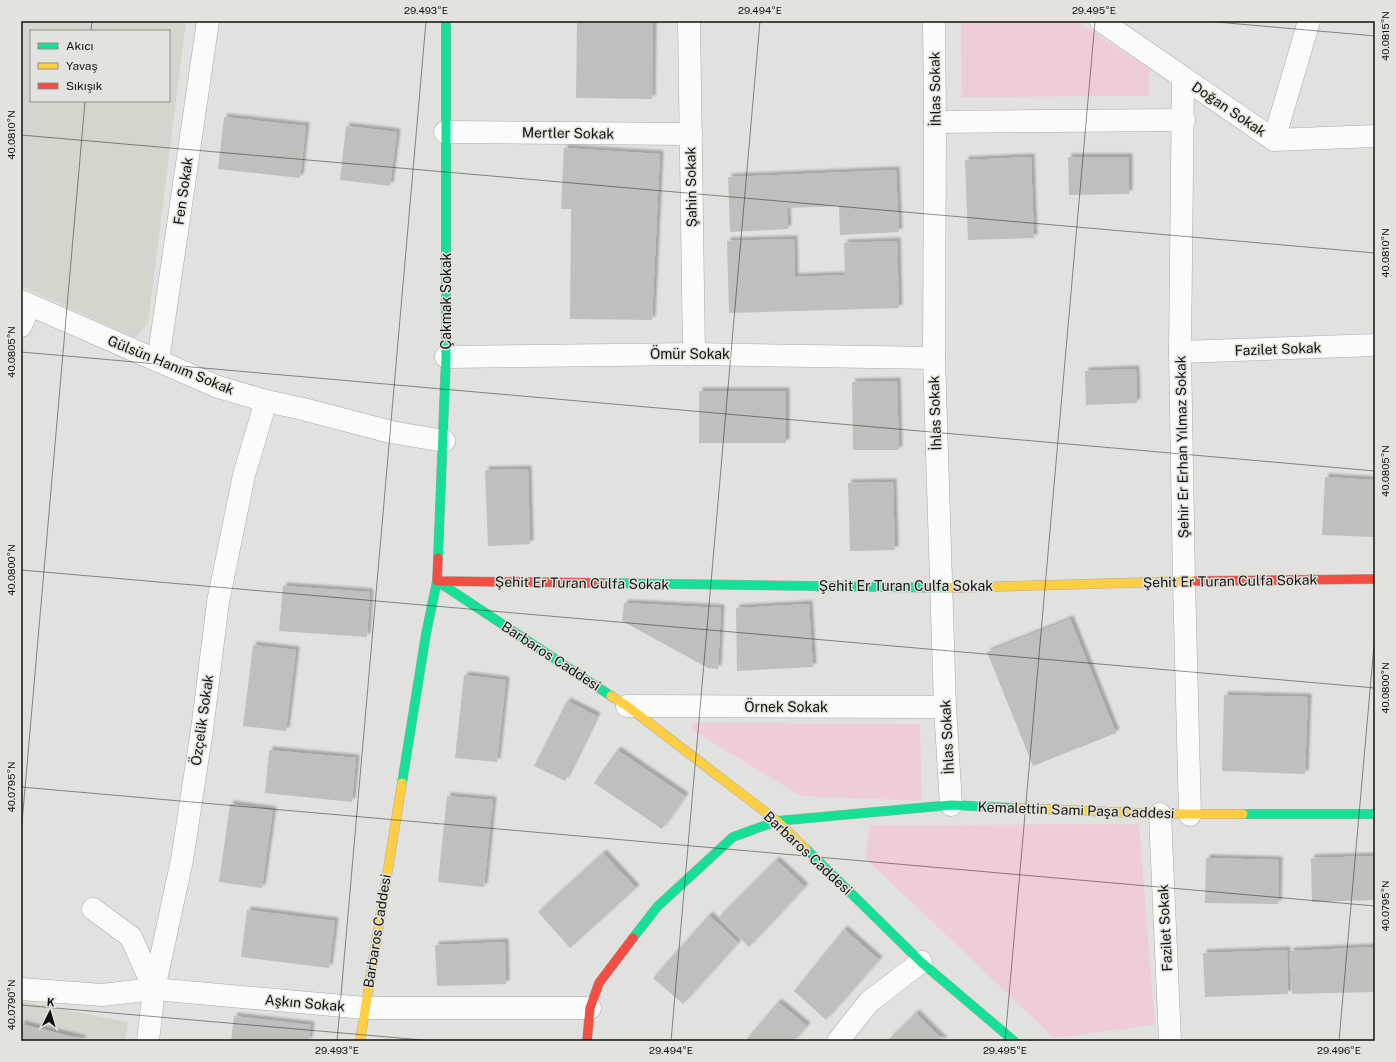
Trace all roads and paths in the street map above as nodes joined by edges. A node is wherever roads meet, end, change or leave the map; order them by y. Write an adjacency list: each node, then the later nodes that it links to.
1 (208, 21): 21 (street, Fen Sokak)
2 (446, 21): 10 (street, Çakmak Sokak)
3 (689, 21): 11 (street, Şahin Sokak)
4 (934, 21): 9 (street, İhlas Sokak)
5 (1101, 21): 7 (street, Doğan Sokak)
6 (1309, 21): 13 (street)
7 (1183, 78): 8 (street, Şehir Er Erhan Yılmaz Sokak); 13 (street, Doğan Sokak)
8 (1184, 120): 9 (street); 17 (street, Şehir Er Erhan Yılmaz Sokak)
9 (935, 122): 20 (street, İhlas Sokak)
10 (445, 132): 11 (street, Mertler Sokak); 19 (street, Çakmak Sokak)
11 (691, 134): 18 (street, Şahin Sokak)
12 (1375, 136): 13 (street, Doğan Sokak)
13 (1274, 140)
14 (26, 303): 15 (street); 21 (street, Gülsün Hanım Sokak)
15 (21, 326)
16 (1375, 345): 17 (street, Fazilet Sokak)
17 (1180, 352): 26 (street, Şehir Er Erhan Yılmaz Sokak)
18 (694, 354): 19 (street, Ömür Sokak); 20 (street, Ömür Sokak)
19 (446, 357): 23 (street, Çakmak Sokak)
20 (934, 358): 27 (street, İhlas Sokak)
21 (158, 361): 22 (street, Gülsün Hanım Sokak)
22 (266, 401): 23 (street, Gülsün Hanım Sokak); 38 (street, Özçelik Sokak)
23 (444, 441): 25 (street, Çakmak Sokak)
24 (1375, 579): 26 (street, Şehit Er Turan Culfa Sokak)
25 (437, 581): 27 (street, Şehit Er Turan Culfa Sokak); 28 (street, Barbaros Caddesi); 39 (street, Barbaros Caddesi)
26 (1184, 581): 27 (street, Şehit Er Turan Culfa Sokak); 33 (street, Şehir Er Erhan Yılmaz Sokak)
27 (941, 588): 29 (street, İhlas Sokak)
28 (627, 706): 29 (street, Örnek Sokak); 34 (street, Barbaros Caddesi)
29 (945, 707): 30 (street, İhlas Sokak)
30 (951, 805): 31 (street, Kemalettin Sami Paşa Caddesi); 34 (street, Kemalettin Sami Paşa Caddesi)
31 (1160, 814): 33 (street, Kemalettin Sami Paşa Caddesi); 46 (street, Fazilet Sokak)
32 (1375, 814): 33 (street, Kemalettin Sami Paşa Caddesi)
33 (1190, 815)
34 (777, 821): 36 (street, Barbaros Caddesi); 40 (street, Kemalettin Sami Paşa Caddesi)
35 (93, 909): 38 (street)
36 (921, 962): 44 (street); 45 (street, Barbaros Caddesi)
37 (21, 989): 38 (street, Aşkın Sokak)
38 (154, 989): 39 (street, Aşkın Sokak); 41 (street, Özçelik Sokak)
39 (365, 1008): 40 (street, Aşkın Sokak); 42 (street, Barbaros Caddesi)
40 (590, 1008): 43 (street, Kemalettin Sami Paşa Caddesi)
41 (148, 1041)
42 (360, 1041)
43 (587, 1041)
44 (838, 1041)
45 (1014, 1041)
46 (1170, 1041)

